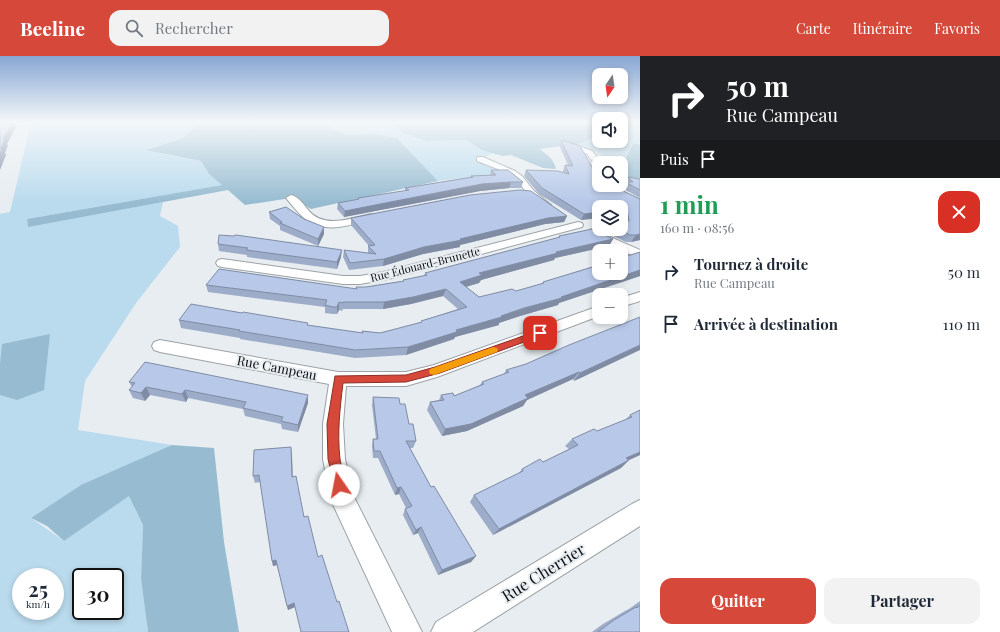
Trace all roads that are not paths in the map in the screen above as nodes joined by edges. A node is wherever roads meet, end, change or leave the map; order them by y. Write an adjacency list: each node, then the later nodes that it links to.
1 (583, 149): 2 (street)
2 (595, 156)
3 (480, 158): 5 (street)
4 (517, 193): 5 (street)
5 (531, 193): 7 (street)
6 (291, 198): 8 (street)
7 (556, 211)
8 (383, 215)
9 (567, 218): 10 (street)
10 (578, 225): 11 (street); 12 (street, Rue Édouard-Brunette)
11 (640, 255)
12 (222, 263)
13 (640, 296): 14 (street)
14 (628, 300)
15 (592, 314): 17 (street, Rue Campeau)
16 (160, 346): 17 (street, Rue Campeau)
17 (338, 378): 19 (street)
18 (640, 512): 20 (street, Rue Cherrier)
19 (407, 632)
20 (446, 632)

